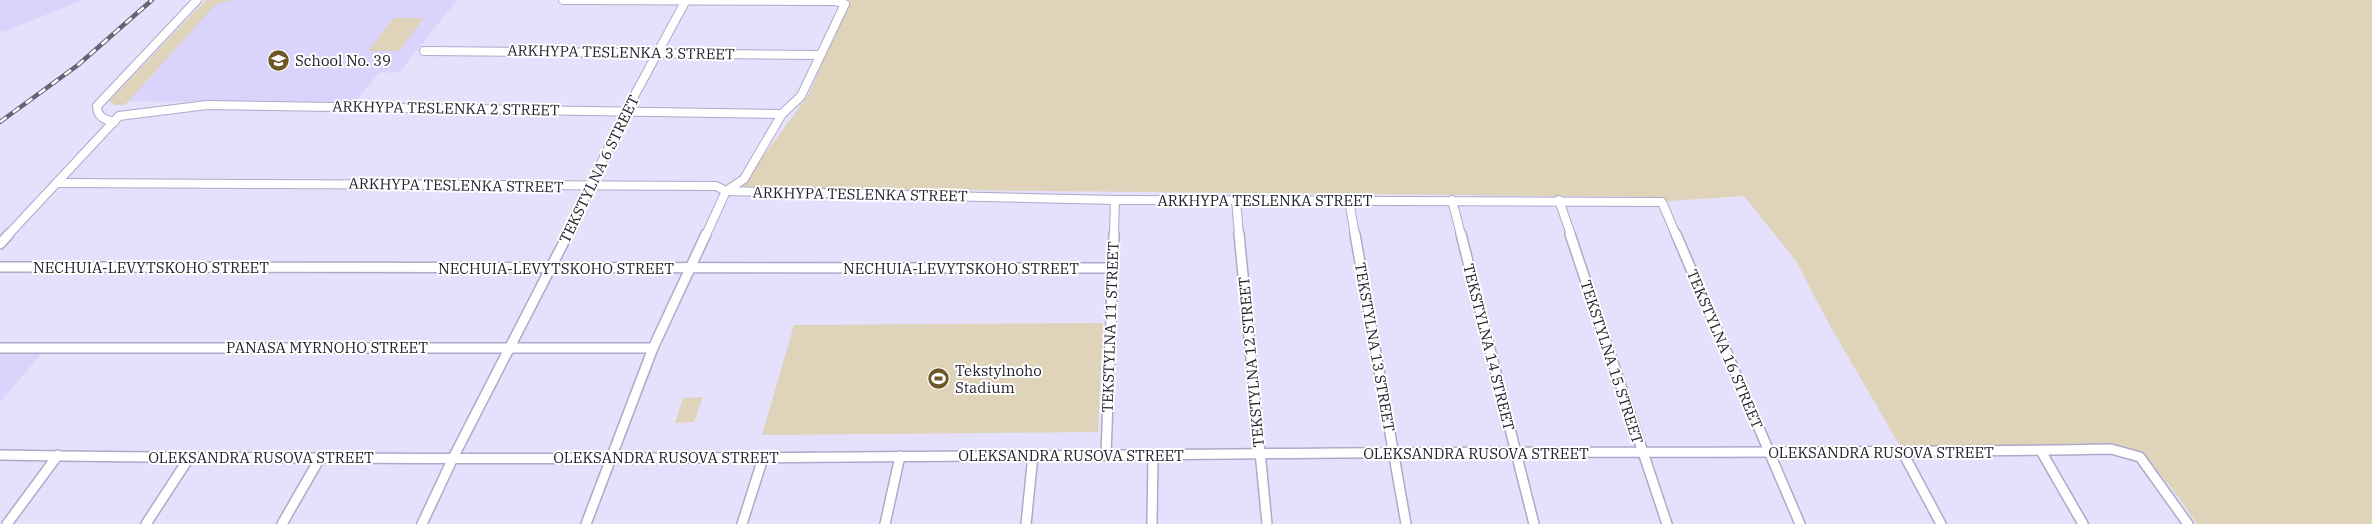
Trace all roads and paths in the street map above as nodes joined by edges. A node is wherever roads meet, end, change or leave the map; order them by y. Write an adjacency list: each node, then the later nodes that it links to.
1 (197, 0): 10 (street)
2 (563, 0): 3 (street)
3 (684, 2): 4 (street); 6 (street, TEKSTYLNA 6 STREET)
4 (844, 4): 7 (street)
5 (424, 51): 6 (street, ARKHYPA TESLENKA 3 STREET)
6 (657, 52): 7 (street, ARKHYPA TESLENKA 3 STREET); 8 (street, TEKSTYLNA 6 STREET)
7 (818, 55): 9 (street)
8 (626, 111): 9 (street, ARKHYPA TESLENKA 2 STREET); 10 (street, ARKHYPA TESLENKA 2 STREET); 12 (street, TEKSTYLNA 6 STREET)
9 (782, 114): 13 (street)
10 (114, 122): 11 (street)
11 (58, 183): 12 (street, ARKHYPA TESLENKA STREET); 20 (street)
12 (590, 186): 13 (street, ARKHYPA TESLENKA STREET); 22 (street, TEKSTYLNA 6 STREET)
13 (726, 192): 14 (street, ARKHYPA TESLENKA STREET); 23 (street)
14 (1115, 200): 15 (street, ARKHYPA TESLENKA STREET); 24 (street, TEKSTYLNA 11 STREET)
15 (1236, 200): 16 (street, ARKHYPA TESLENKA STREET); 34 (street, TEKSTYLNA 12 STREET)
16 (1349, 200): 17 (street, ARKHYPA TESLENKA STREET); 31 (street, TEKSTYLNA 13 STREET)
17 (1452, 200): 18 (street, ARKHYPA TESLENKA STREET); 29 (street, TEKSTYLNA 14 STREET)
18 (1559, 200): 19 (street, ARKHYPA TESLENKA STREET); 32 (street, TEKSTYLNA 15 STREET)
19 (1662, 202): 30 (street, TEKSTYLNA 16 STREET)
20 (0, 244)
21 (0, 267): 22 (street, NECHUIA-LEVYTSKOHO STREET)
22 (552, 267): 23 (street, NECHUIA-LEVYTSKOHO STREET); 25 (street, TEKSTYLNA 6 STREET)
23 (690, 268): 24 (street, NECHUIA-LEVYTSKOHO STREET); 27 (street)
24 (1112, 268): 38 (street, TEKSTYLNA 11 STREET)
25 (511, 347): 26 (street, PANASA MYRNOHO STREET); 27 (street, PANASA MYRNOHO STREET); 44 (street, TEKSTYLNA 6 STREET)
26 (0, 348)
27 (653, 348): 41 (street)
28 (2041, 451): 33 (street, OLEKSANDRA RUSOVA STREET); 61 (street); 62 (street, OLEKSANDRA RUSOVA STREET)
29 (1516, 452): 31 (street, OLEKSANDRA RUSOVA STREET); 32 (street, OLEKSANDRA RUSOVA STREET); 57 (street, TEKSTYLNA 14 STREET)
30 (1769, 452): 32 (street, OLEKSANDRA RUSOVA STREET); 33 (street, OLEKSANDRA RUSOVA STREET); 59 (street, TEKSTYLNA 16 STREET)
31 (1393, 453): 34 (street, OLEKSANDRA RUSOVA STREET); 56 (street, TEKSTYLNA 13 STREET)
32 (1643, 453): 58 (street, TEKSTYLNA 15 STREET)
33 (1903, 453): 60 (street)
34 (1259, 454): 39 (street, OLEKSANDRA RUSOVA STREET); 55 (street, TEKSTYLNA 12 STREET)
35 (0, 455): 36 (street, OLEKSANDRA RUSOVA STREET)
36 (58, 455): 42 (street, OLEKSANDRA RUSOVA STREET); 46 (street)
37 (1033, 455): 38 (street, OLEKSANDRA RUSOVA STREET); 40 (street, OLEKSANDRA RUSOVA STREET); 53 (street)
38 (1106, 455): 39 (street, OLEKSANDRA RUSOVA STREET)
39 (1152, 455): 54 (street)
40 (900, 456): 45 (street, OLEKSANDRA RUSOVA STREET); 52 (street)
41 (612, 457): 44 (street, OLEKSANDRA RUSOVA STREET); 45 (street, OLEKSANDRA RUSOVA STREET); 50 (street)
42 (189, 458): 43 (street, OLEKSANDRA RUSOVA STREET); 47 (street)
43 (320, 458): 44 (street, OLEKSANDRA RUSOVA STREET); 48 (street)
44 (453, 458): 49 (street, TEKSTYLNA 6 STREET)
45 (762, 458): 51 (street)
46 (7, 524)
47 (146, 524)
48 (282, 524)
49 (422, 524)
50 (586, 524)
51 (742, 524)
52 (885, 524)
53 (1026, 524)
54 (1152, 524)
55 (1267, 524)
56 (1406, 524)
57 (1534, 524)
58 (1667, 524)
59 (1800, 524)
60 (1941, 524)
61 (2083, 524)
62 (2188, 524)

